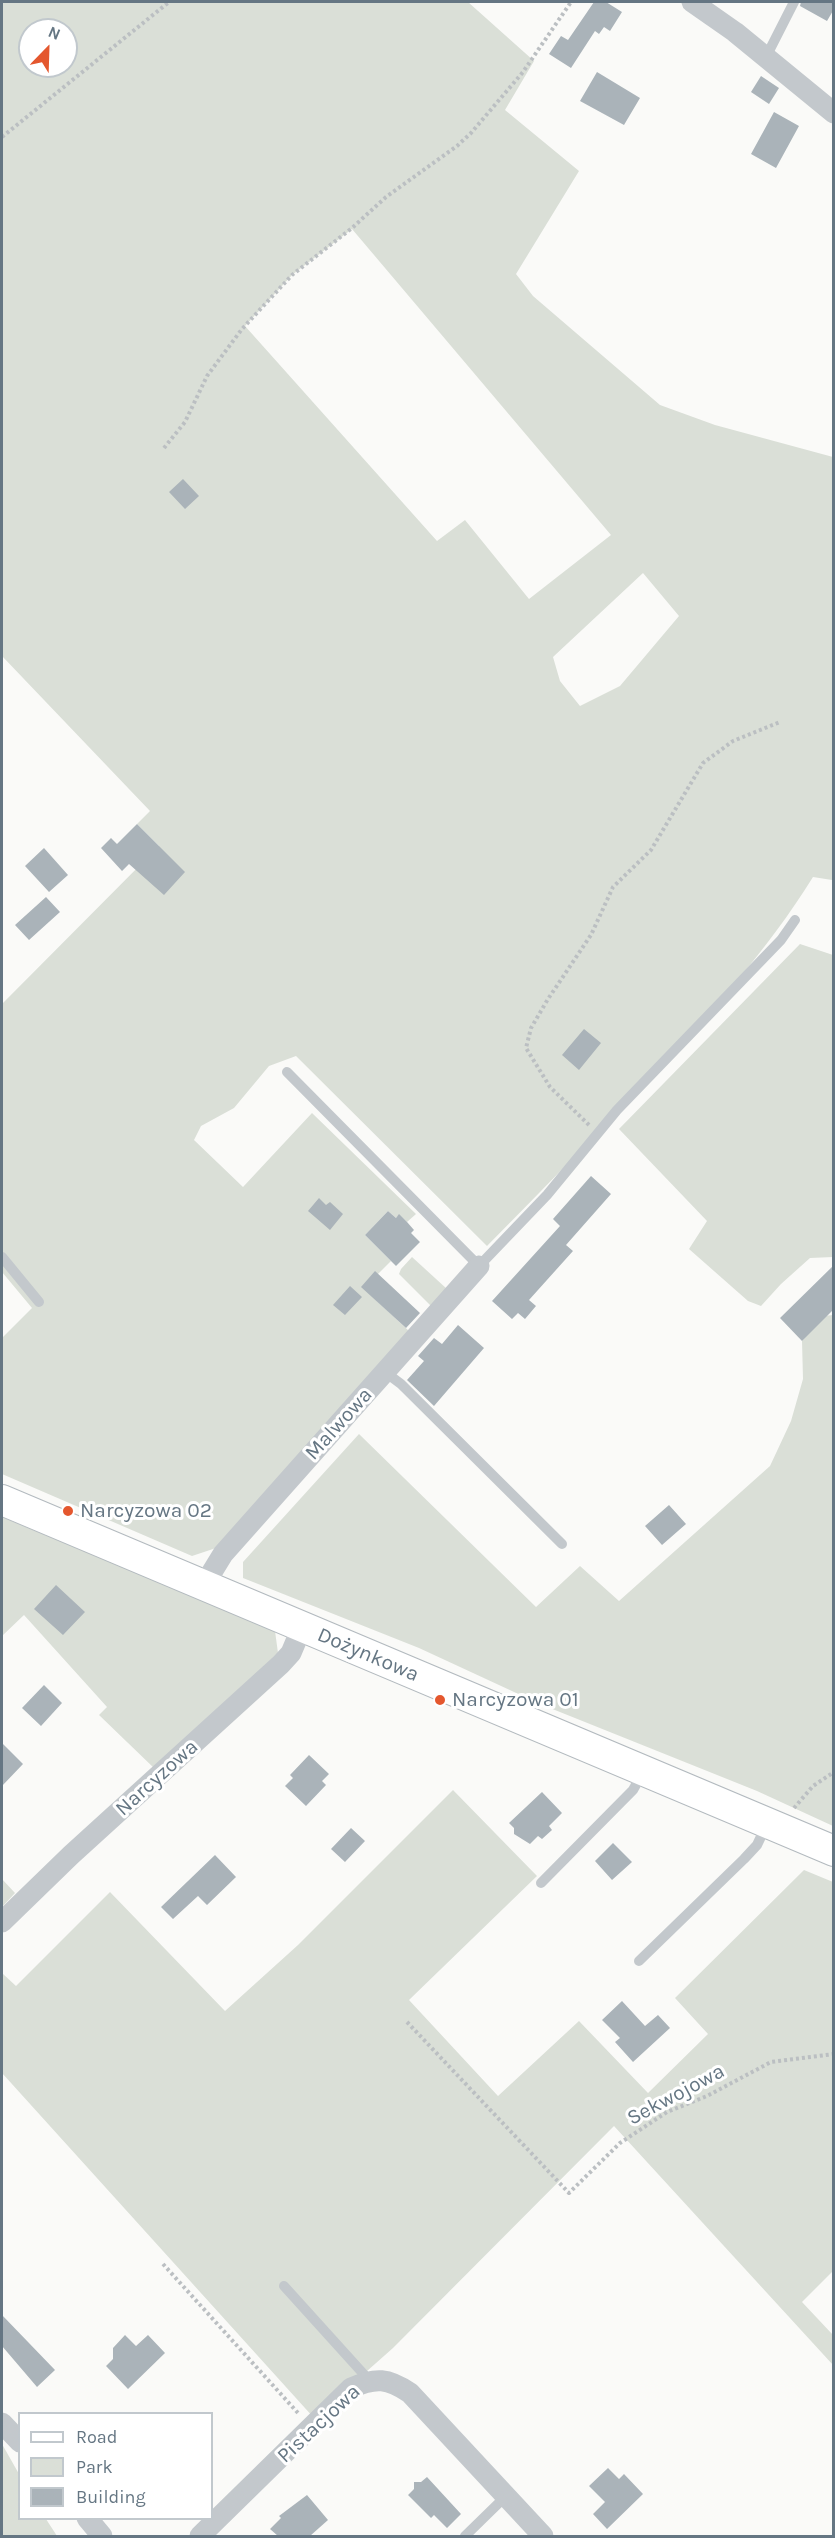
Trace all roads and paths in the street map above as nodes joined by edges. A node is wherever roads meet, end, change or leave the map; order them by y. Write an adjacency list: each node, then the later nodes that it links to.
1 (169, 2): 7 (path)
2 (571, 2): 8 (path)
3 (692, 2): 5 (street)
4 (794, 2): 5 (lane)
5 (766, 57): 6 (street)
6 (834, 113)
7 (2, 136)
8 (164, 448)
9 (780, 722): 12 (path)
10 (795, 920): 12 (lane)
11 (287, 1072): 14 (lane)
12 (598, 1134): 14 (lane)
13 (2, 1257): 15 (lane)
14 (479, 1266): 16 (street, Malwowa)
15 (39, 1302)
16 (385, 1372): 18 (lane); 19 (street, Malwowa)
17 (2, 1500): 19 (street, Dożynkowa)
18 (562, 1544)
19 (204, 1585): 20 (street, Dożynkowa)
20 (302, 1627): 21 (street, Dożynkowa); 26 (street, Narcyzowa)
21 (644, 1772): 23 (street, Dożynkowa); 25 (lane)
22 (834, 1772): 23 (path)
23 (774, 1826): 24 (street, Dożynkowa); 27 (lane)
24 (834, 1851)
25 (541, 1883)
26 (2, 1922)
27 (639, 1961)
28 (407, 2022): 29 (path, Sekwojowa)
29 (834, 2054)
30 (163, 2264): 34 (path)
31 (284, 2286): 32 (lane)
32 (369, 2380): 34 (street, Pistacjowa); 36 (street, Pistacjowa)
33 (2, 2423): 35 (street)
34 (312, 2429): 39 (street, Pistacjowa)
35 (18, 2440)
36 (506, 2496): 40 (lane); 41 (street, Pistacjowa)
37 (89, 2520): 38 (street)
38 (102, 2536)
39 (200, 2536)
40 (465, 2536)
41 (543, 2536)

